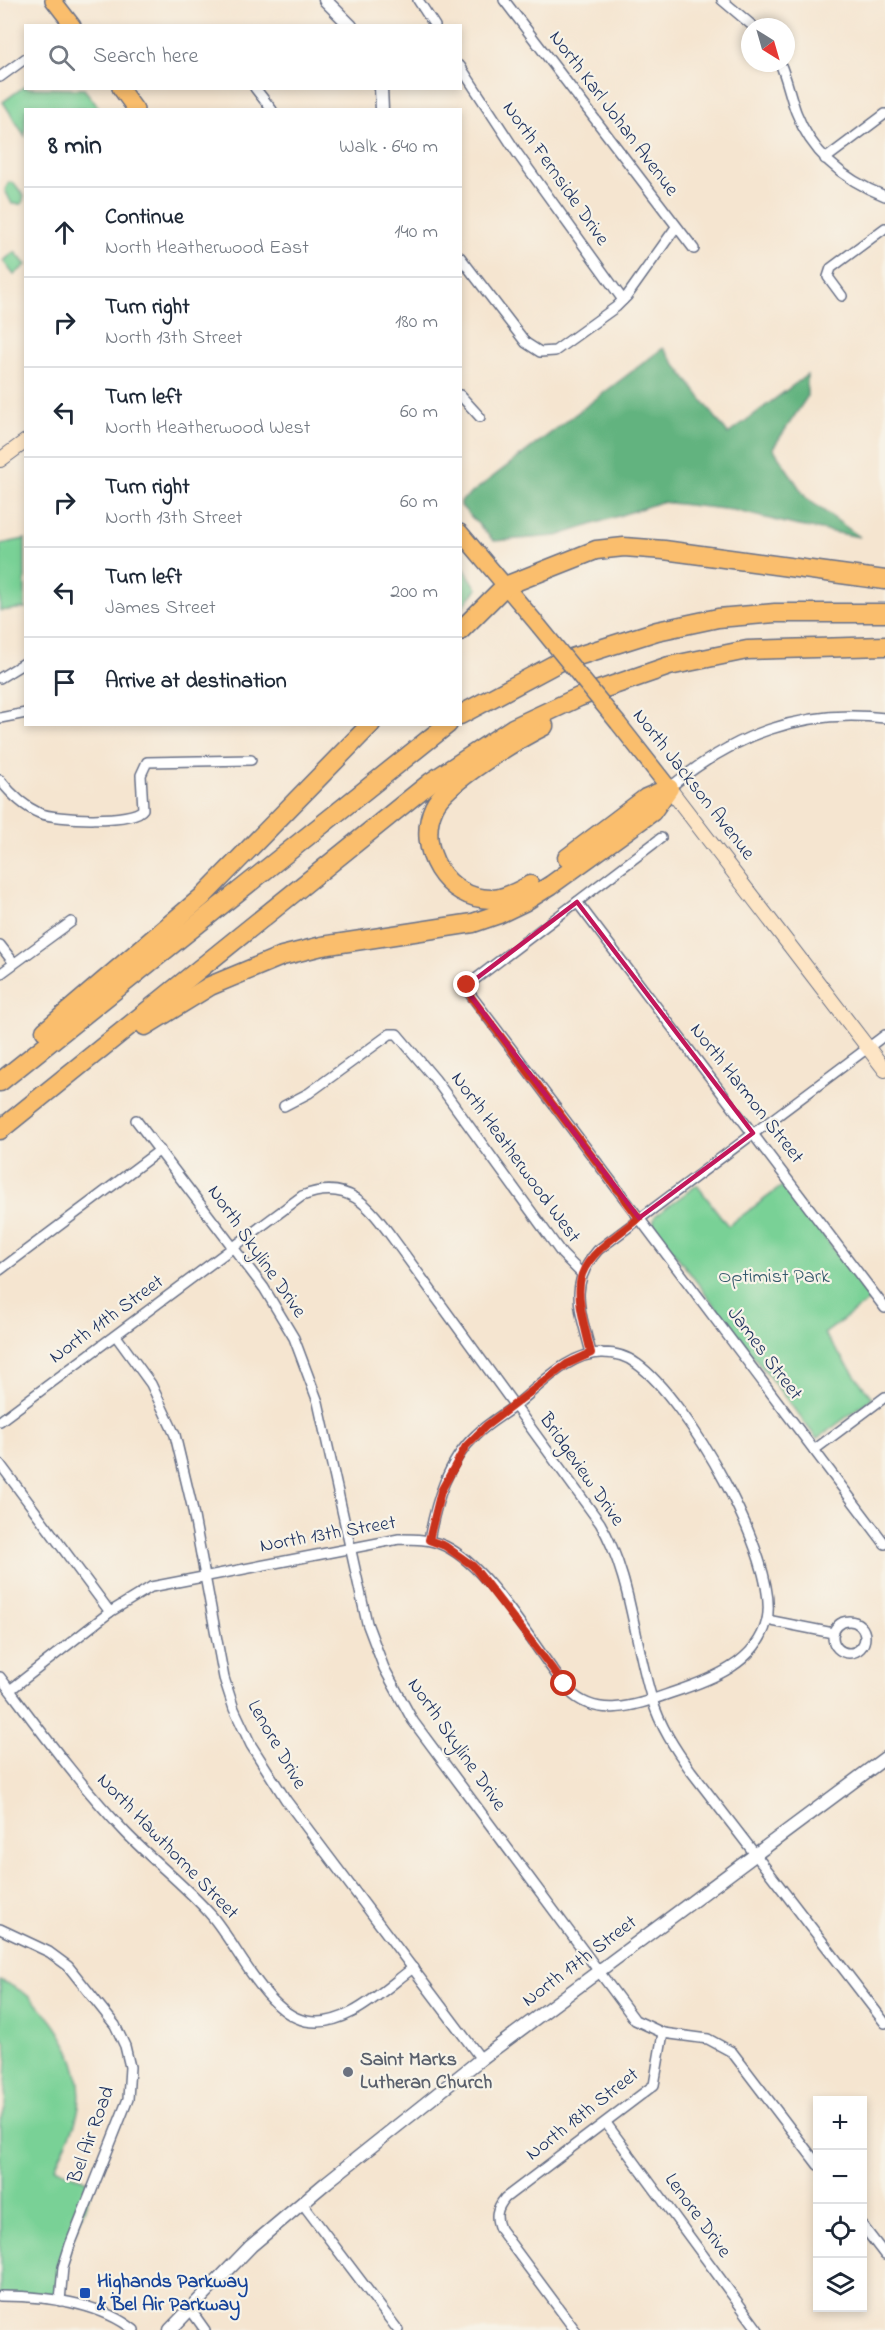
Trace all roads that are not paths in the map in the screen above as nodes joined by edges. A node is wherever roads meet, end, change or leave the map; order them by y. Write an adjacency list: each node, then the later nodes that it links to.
1 (54, 0): 7 (main road)
2 (326, 0): 8 (street)
3 (418, 0): 9 (street)
4 (504, 0): 23 (street, North Karl Johan Avenue)
5 (722, 0): 6 (street)
6 (743, 18)
7 (70, 24)
8 (349, 24)
9 (434, 24)
10 (24, 59): 13 (street)
11 (462, 69): 28 (street, North Fernside Drive)
12 (783, 72): 21 (street)
13 (0, 77)
14 (121, 90): 17 (main road)
15 (257, 90): 18 (street)
16 (381, 90): 19 (street)
17 (135, 108)
18 (270, 108)
19 (382, 108)
20 (885, 114): 21 (street)
21 (825, 159): 22 (street)
22 (885, 196)
23 (676, 227): 25 (street, North Karl Johan Avenue); 28 (street)
24 (885, 228): 27 (street)
25 (694, 249)
26 (462, 260): 28 (street)
27 (842, 296)
28 (622, 300)
29 (462, 397): 30 (street)
30 (480, 417)
31 (24, 442): 32 (main road)
32 (1, 456)
33 (462, 534): 35 (main road, North Jackson Avenue)
34 (885, 580): 35 (highway)
35 (505, 586): 37 (highway); 50 (main road, North Jackson Avenue, bridge)
36 (885, 613): 43 (highway)
37 (462, 629)
38 (885, 645): 40 (highway)
39 (24, 663): 41 (street)
40 (669, 666): 50 (highway); 62 (highway)
41 (0, 678)
42 (24, 713): 44 (street)
43 (462, 714)
44 (0, 718)
45 (885, 718): 50 (street)
46 (369, 726): 59 (highway)
47 (445, 726): 61 (highway)
48 (251, 760): 49 (street)
49 (0, 780)
50 (669, 788): 58 (main road, North Jackson Avenue); 62 (highway)
51 (661, 838): 52 (street)
52 (577, 902): 66 (street, North Harmon Street); 68 (street, James Street)
53 (71, 922): 55 (street)
54 (0, 945): 55 (street)
55 (14, 963): 56 (street)
56 (0, 974)
57 (885, 1035): 58 (street)
58 (868, 1048): 60 (main road, North Jackson Avenue); 66 (street)
59 (0, 1070)
60 (885, 1070)
61 (0, 1082)
62 (56, 1085): 65 (highway)
63 (284, 1106): 71 (street, North Heatherwood West)
64 (136, 1120): 67 (street, North Skyline Drive)
65 (0, 1130)
66 (753, 1133): 68 (street); 72 (street, North Harmon Street)
67 (160, 1150): 69 (street, North Skyline Drive); 70 (street)
68 (639, 1218): 71 (street); 78 (street, James Street)
69 (235, 1248): 73 (street, North 11th Street); 76 (street, Bridgeview Drive); 82 (street, North Skyline Drive)
70 (0, 1270)
71 (581, 1273): 74 (street)
72 (885, 1308)
73 (116, 1336): 77 (street, North 11th Street); 83 (street, Lenore Drive)
74 (591, 1353): 76 (street); 85 (street)
75 (885, 1397): 78 (street)
76 (514, 1407): 80 (street); 89 (street, Bridgeview Drive)
77 (0, 1421)
78 (814, 1450): 81 (street, James Street)
79 (0, 1464): 84 (street)
80 (429, 1540): 82 (street, North 13th Street); 89 (street)
81 (885, 1545)
82 (350, 1548): 83 (street, North 13th Street); 94 (street, North Skyline Drive)
83 (204, 1576): 84 (street, North 13th Street); 93 (street, Lenore Drive)
84 (110, 1612): 88 (street, North 13th Street)
85 (767, 1620): 86 (street); 89 (street)
86 (833, 1633)
87 (0, 1677): 88 (street, North Hawthorne Street)
88 (10, 1690): 93 (street, North Hawthorne Street)
89 (652, 1700): 91 (street, Bridgeview Drive)
90 (885, 1758): 91 (street, North 17th Street)
91 (755, 1855): 94 (street, North 17th Street); 95 (street, Bridgeview Drive)
92 (0, 1929): 104 (street, Bel Air Road)
93 (413, 1968): 97 (street, Lenore Drive)
94 (599, 1973): 96 (street, North Skyline Drive); 97 (street, North 17th Street)
95 (885, 2023)
96 (663, 2033): 98 (street, North 18th Street); 99 (street, North Skyline Drive)
97 (481, 2059): 100 (street, North 17th Street)
98 (606, 2123): 110 (street, North 18th Street); 111 (street, Lenore Drive)
99 (813, 2158)
100 (302, 2203): 105 (street, North 17th Street); 109 (street)
101 (867, 2232): 102 (street)
102 (885, 2255)
103 (0, 2296): 104 (street)
104 (60, 2301): 106 (street)
105 (190, 2309): 107 (street, North 17th Street); 108 (street)
106 (134, 2330)
107 (170, 2330)
108 (205, 2330)
109 (398, 2330)
110 (575, 2330)
111 (758, 2330)

